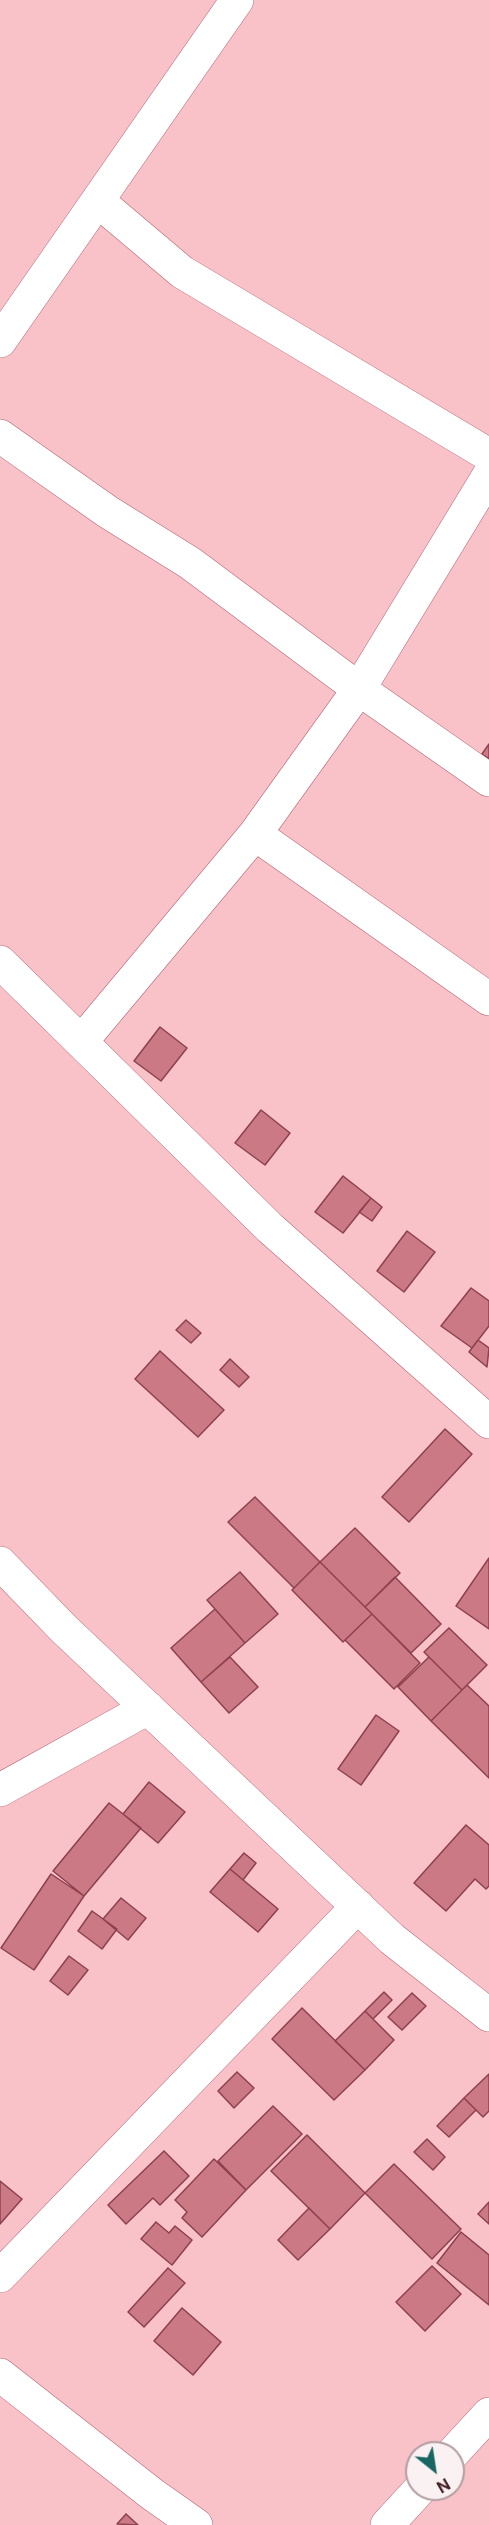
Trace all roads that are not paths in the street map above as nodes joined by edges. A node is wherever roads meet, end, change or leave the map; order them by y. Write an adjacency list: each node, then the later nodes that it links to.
1 (237, 0): 2 (street)
2 (99, 201): 3 (street); 5 (street)
3 (0, 341)
4 (0, 436): 7 (street)
5 (489, 455)
6 (489, 475): 7 (street)
7 (359, 689): 8 (street); 9 (street)
8 (489, 780)
9 (255, 834): 11 (street); 12 (street)
10 (0, 962): 12 (street)
11 (489, 999)
12 (81, 1042): 13 (street)
13 (489, 1422)
14 (4, 1576): 15 (street)
15 (148, 1708): 16 (street); 17 (street)
16 (0, 1790)
17 (358, 1906): 18 (street); 19 (street)
18 (489, 2015)
19 (0, 2277)
20 (0, 2375): 24 (street)
21 (489, 2414): 22 (street)
22 (464, 2441)
23 (409, 2501): 25 (street)
24 (196, 2525)
25 (387, 2525)

